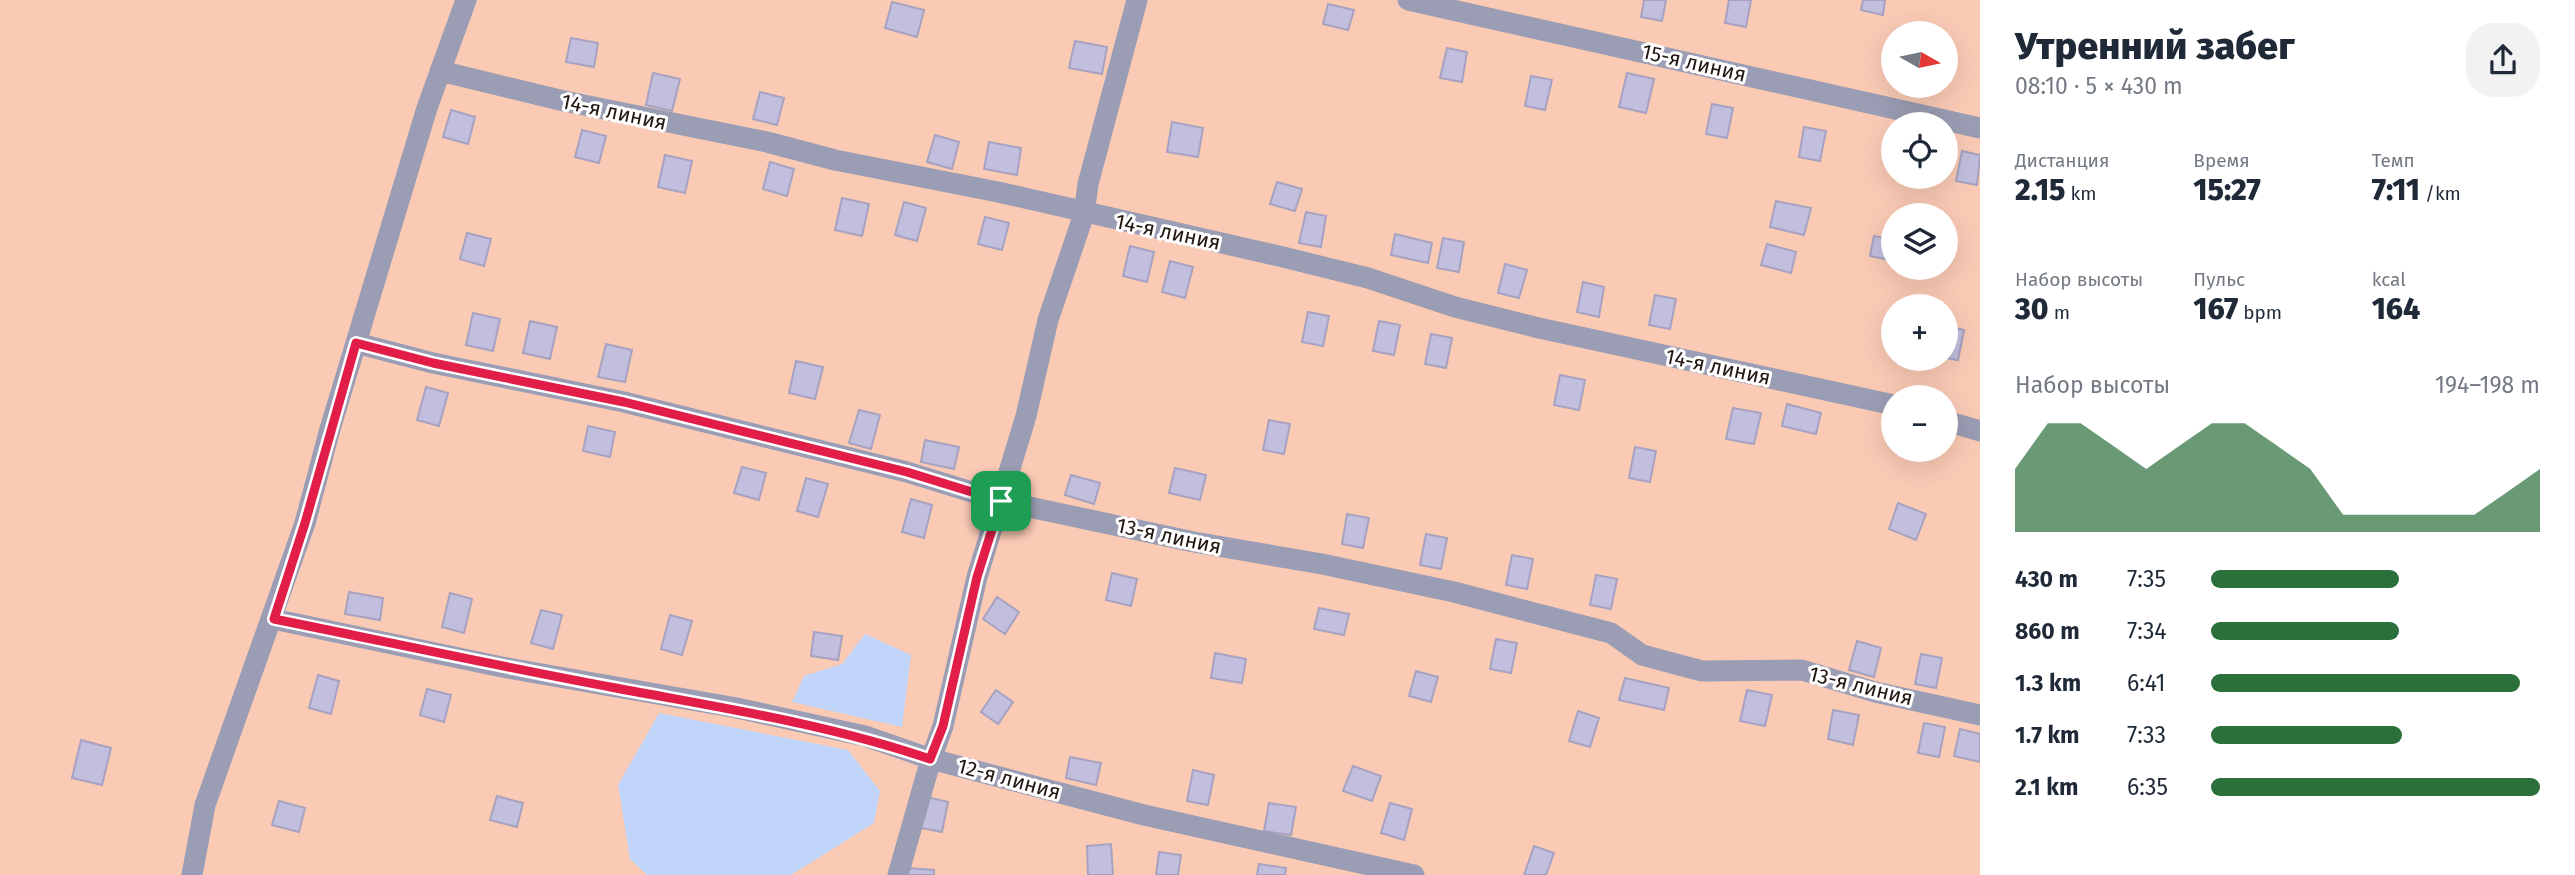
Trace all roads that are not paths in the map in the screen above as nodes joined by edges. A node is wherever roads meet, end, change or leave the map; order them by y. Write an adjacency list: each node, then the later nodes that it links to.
1 (466, 0): 4 (street)
2 (1137, 0): 6 (street)
3 (1408, 0): 5 (street, 15-я линия)
4 (440, 71): 6 (street, 14-я линия); 7 (street)
5 (1980, 128)
6 (1084, 214): 8 (street, 14-я линия); 11 (street)
7 (356, 343): 11 (street, 13-я линия); 12 (street)
8 (1881, 402)
9 (1958, 425): 10 (street)
10 (1980, 431)
11 (1001, 501): 13 (street, 13-я линия); 14 (street)
12 (274, 619): 14 (street, 12-я линия); 15 (street)
13 (1980, 715)
14 (930, 759): 16 (street); 17 (street, 12-я линия)
15 (192, 875)
16 (898, 875)
17 (1414, 875)

